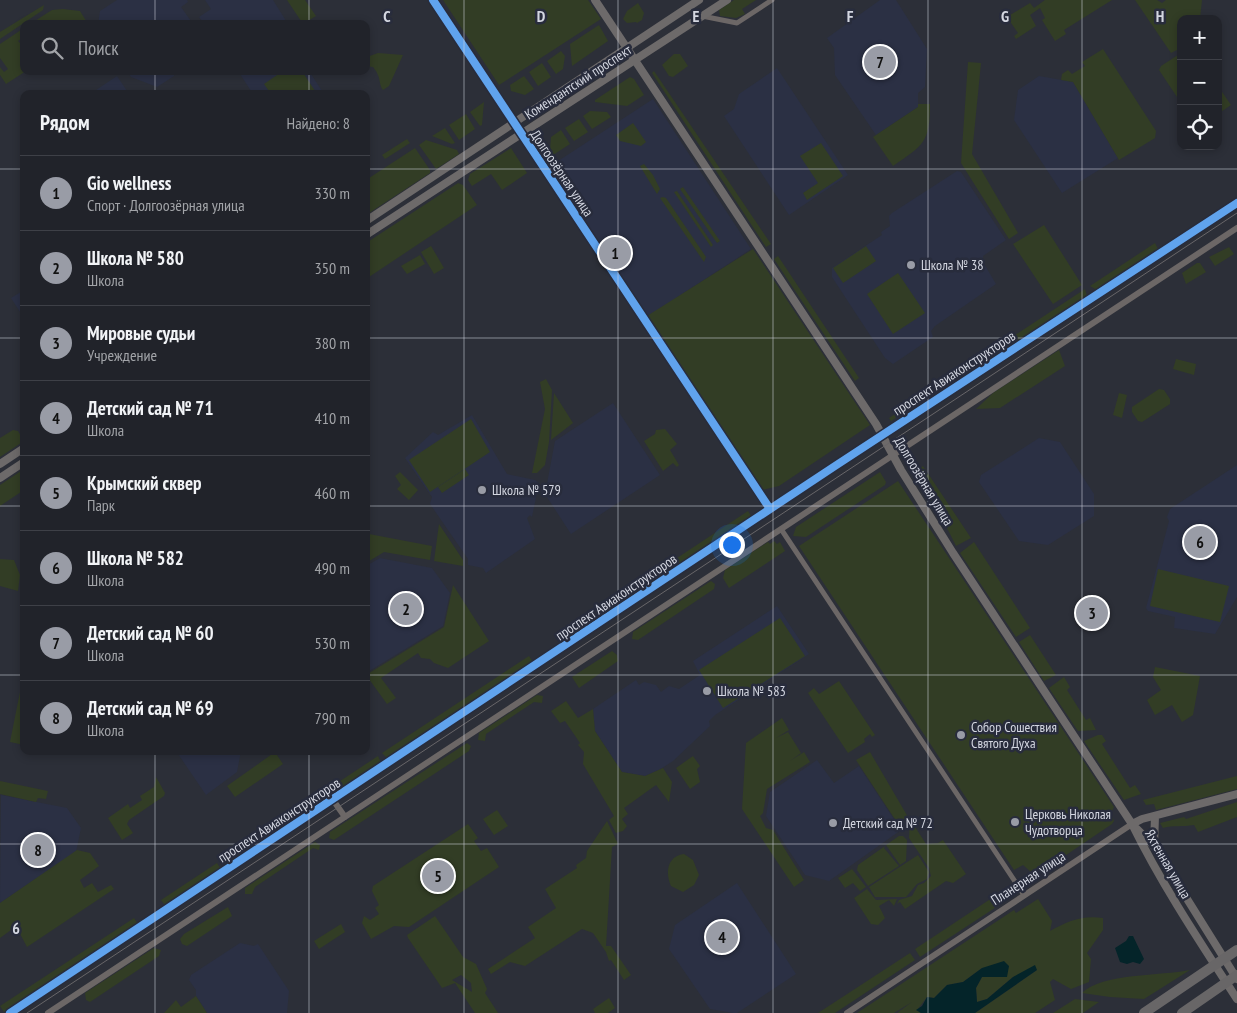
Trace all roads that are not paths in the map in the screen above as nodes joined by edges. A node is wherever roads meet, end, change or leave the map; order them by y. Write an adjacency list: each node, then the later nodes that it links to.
1 (433, 0): 9 (street, Долгоозёрная улица)
2 (595, 0): 7 (main road, Долгоозёрная улица)
3 (727, 0): 6 (main road, Комендантский проспект)
4 (772, 0): 6 (street)
5 (696, 1): 7 (main road, Комендантский проспект)
6 (702, 16): 8 (main road, Комендантский проспект)
7 (626, 47): 8 (main road, Долгоозёрная улица); 9 (main road, Комендантский проспект)
8 (635, 60): 10 (main road, Комендантский проспект); 15 (main road, Долгоозёрная улица)
9 (514, 123): 10 (street, Долгоозёрная улица); 12 (main road, Комендантский проспект)
10 (521, 134): 14 (main road, Комендантский проспект); 21 (street, Долгоозёрная улица)
11 (1237, 203): 15 (street, проспект Авиаконструкторов)
12 (370, 218)
13 (1237, 228): 17 (street)
14 (370, 232)
15 (882, 435): 17 (main road, Долгоозёрная улица); 21 (street, проспект Авиаконструкторов)
16 (20, 451): 18 (main road)
17 (893, 456): 22 (street); 27 (main road, Долгоозёрная улица)
18 (0, 464)
19 (20, 465): 20 (main road)
20 (0, 478)
21 (770, 509): 24 (street, проспект Авиаконструкторов)
22 (781, 529): 26 (street); 29 (street)
23 (1237, 794): 25 (main road, Планерная улица)
24 (333, 800): 26 (street); 33 (street, проспект Авиаконструкторов)
25 (1155, 816): 27 (main road, Планерная улица); 28 (main road)
26 (344, 817): 34 (street)
27 (1132, 824): 28 (main road, Яхтенная улица); 29 (street, Планерная улица); 32 (main road, Яхтенная улица)
28 (1154, 846): 31 (main road, Яхтенная улица)
29 (1024, 895): 35 (street, Планерная улица)
30 (1237, 950): 36 (highway)
31 (1237, 977): 37 (highway)
32 (1237, 999)
33 (10, 1013)
34 (48, 1013)
35 (846, 1013)
36 (1144, 1013)
37 (1182, 1013)

